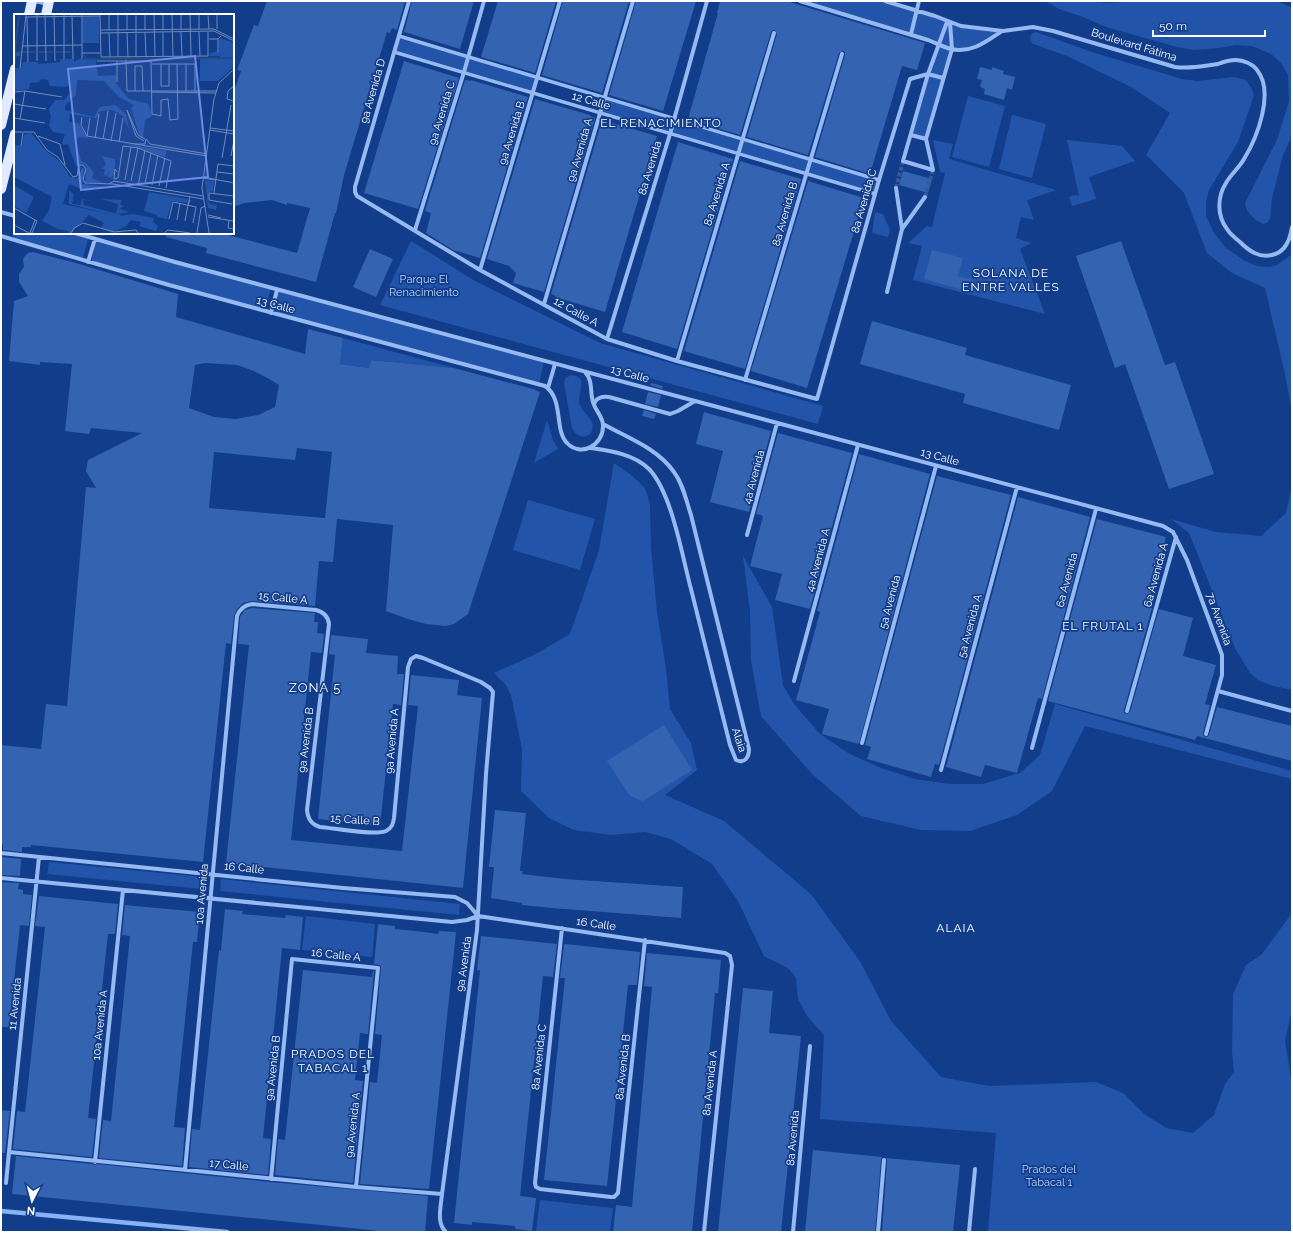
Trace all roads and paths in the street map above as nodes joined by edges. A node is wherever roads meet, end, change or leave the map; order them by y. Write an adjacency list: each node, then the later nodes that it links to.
1 (32, 1): 14 (main road)
2 (35, 1): 12 (street)
3 (409, 1): 20 (street, 9a Avenida D)
4 (484, 1): 25 (street, 9a Avenida C)
5 (560, 1): 29 (street, 9a Avenida B)
6 (633, 1): 32 (street, 9a Avenida A)
7 (707, 1): 35 (street, 8a Avenida)
8 (800, 1): 19 (street, Boulevard Fátima)
9 (885, 1): 11 (street, Boulevard Fátima)
10 (919, 1): 13 (street)
11 (892, 2): 13 (street, Boulevard Fátima)
12 (49, 3): 15 (main road)
13 (916, 11): 16 (street, Boulevard Fátima); 19 (street)
14 (29, 14)
15 (46, 14)
16 (949, 22): 17 (street, Boulevard Fátima); 21 (street); 22 (street)
17 (1003, 31): 22 (street, Boulevard Fátima); 53 (street, Boulevard Fátima)
18 (774, 33): 40 (street, 8a Avenida A)
19 (911, 34): 21 (street, Boulevard Fátima)
20 (399, 36): 23 (street, 9a Avenida D); 25 (street, 12 Calle)
21 (939, 44): 22 (street, Boulevard Fátima); 27 (street)
22 (952, 49): 30 (street)
23 (394, 52): 26 (street, 12 Calle); 46 (street, 9a Avenida D)
24 (842, 54): 43 (street, 8a Avenida B)
25 (468, 57): 26 (street, 9a Avenida C); 29 (street, 12 Calle)
26 (464, 72): 31 (street, 12 Calle); 55 (street, 9a Avenida C)
27 (928, 74): 30 (street); 38 (street); 45 (street, 8a Avenida C)
28 (14, 77): 33 (main road)
29 (538, 78): 31 (street, 9a Avenida B); 32 (street, 12 Calle)
30 (943, 78): 41 (street)
31 (534, 93): 34 (street, 12 Calle); 60 (street, 9a Avenida B)
32 (605, 98): 34 (street, 9a Avenida A); 35 (street, 12 Calle)
33 (11, 102): 36 (main road)
34 (600, 112): 37 (street, 12 Calle); 63 (street, 9a Avenida A)
35 (674, 118): 37 (street, 8a Avenida); 40 (street, 12 Calle)
36 (1, 125)
37 (670, 133): 42 (street, 12 Calle); 65 (street, 8a Avenida)
38 (911, 135): 41 (street); 41 (street)
39 (14, 138): 48 (main road)
40 (742, 139): 42 (street, 8a Avenida A); 43 (street, 12 Calle)
41 (926, 139)
42 (738, 153): 44 (street, 12 Calle); 66 (street, 8a Avenida A)
43 (810, 159): 44 (street, 8a Avenida B); 45 (street, 12 Calle)
44 (806, 173): 49 (street, 12 Calle); 69 (street, 8a Avenida B)
45 (879, 180): 49 (street, 8a Avenida C)
46 (355, 187): 55 (street, 12 Calle A)
47 (896, 188): 54 (street)
48 (1, 189)
49 (875, 194): 71 (street, 8a Avenida C)
50 (925, 197): 54 (street)
51 (1, 212): 52 (street)
52 (14, 216)
53 (1292, 227)
54 (902, 229): 62 (street)
55 (415, 230): 60 (street, 12 Calle A)
56 (78, 234): 58 (street, 13 Calle)
57 (1, 236): 59 (street, 13 Calle)
58 (95, 239): 59 (street); 61 (street, 13 Calle)
59 (88, 262): 64 (street, 13 Calle)
60 (480, 270): 63 (street, 12 Calle A)
61 (277, 290): 64 (street); 67 (street, 13 Calle)
62 (887, 292)
63 (544, 304): 65 (street, 12 Calle A)
64 (271, 313): 70 (street, 13 Calle)
65 (607, 339): 66 (street, 12 Calle A)
66 (677, 361): 69 (street, 12 Calle A)
67 (555, 364): 68 (street, 13 Calle); 70 (street)
68 (584, 371): 72 (street, 13 Calle); 73 (street)
69 (745, 380): 71 (street, 12 Calle A)
70 (548, 388): 77 (street)
71 (817, 399)
72 (695, 401): 73 (street); 74 (street, 13 Calle)
73 (594, 405): 75 (street)
74 (777, 423): 76 (street, 13 Calle); 81 (street, 4a Avenida)
75 (603, 424): 77 (street); 77 (street, Alaia)
76 (858, 445): 78 (street, 13 Calle); 85 (street, 4a Avenida A)
77 (591, 448)
78 (936, 466): 79 (street, 13 Calle); 91 (street, 5a Avenida)
79 (1017, 487): 80 (street, 13 Calle); 93 (street, 5a Avenida A)
80 (1096, 509): 82 (street, 13 Calle); 92 (street, 6a Avenida)
81 (748, 535)
82 (1176, 536): 86 (street, 7a Avenida); 88 (street, 6a Avenida A)
83 (236, 620): 84 (street, 15 Calle A); 98 (street, 10a Avenida)
84 (329, 624): 94 (street, 9a Avenida B)
85 (794, 681)
86 (1218, 691): 89 (street); 90 (street, 7a Avenida)
87 (493, 697): 95 (street, 9a Avenida A); 103 (street, 9a Avenida)
88 (1127, 711)
89 (1292, 711)
90 (1206, 734)
91 (862, 743)
92 (1032, 748)
93 (941, 770)
94 (320, 827): 95 (street, 15 Calle B)
95 (388, 830)
96 (1, 853): 97 (street, 16 Calle)
97 (39, 857): 98 (street, 16 Calle); 100 (street, 11 Avenida)
98 (212, 874): 102 (street, 10a Avenida); 103 (street, 16 Calle)
99 (1, 878): 100 (street, 16 Calle)
100 (37, 882): 101 (street, 16 Calle); 110 (street, 11 Avenida)
101 (123, 890): 102 (street, 16 Calle); 112 (street, 10a Avenida A)
102 (210, 899): 103 (street, 16 Calle); 114 (street, 10a Avenida)
103 (478, 916): 104 (street, 16 Calle); 118 (street, 9a Avenida)
104 (562, 928): 105 (street, 16 Calle); 119 (street, 8a Avenida C)
105 (645, 940): 106 (street, 16 Calle); 119 (street, 8a Avenida B)
106 (711, 950): 121 (street, 8a Avenida A)
107 (292, 959): 108 (street, 16 Calle A); 115 (street, 9a Avenida B)
108 (378, 968): 117 (street, 9a Avenida A)
109 (810, 1046): 122 (street, 8a Avenida)
110 (9, 1152): 112 (street, 17 Calle); 116 (street, 11 Avenida)
111 (884, 1160): 123 (street)
112 (95, 1162): 114 (street, 17 Calle)
113 (976, 1169): 124 (street)
114 (185, 1170): 115 (street, 17 Calle)
115 (271, 1179): 117 (street, 17 Calle)
116 (6, 1183)
117 (356, 1187): 118 (street, 17 Calle)
118 (442, 1194): 120 (street, 9a Avenida)
119 (616, 1195)
120 (445, 1231)
121 (704, 1232)
122 (793, 1232)
123 (878, 1232)
124 (969, 1232)

